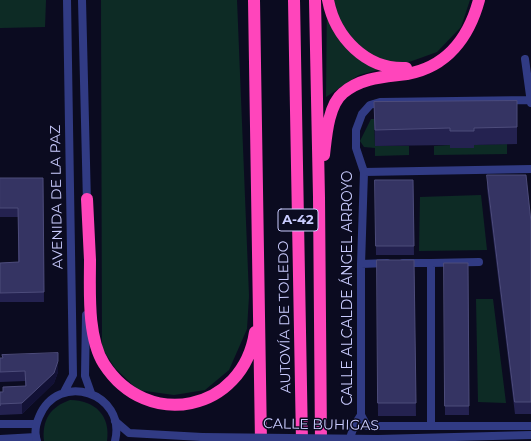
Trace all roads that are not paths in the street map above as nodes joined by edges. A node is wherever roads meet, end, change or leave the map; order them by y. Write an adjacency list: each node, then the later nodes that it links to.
1 (67, 0): 21 (street, AVENIDA DE LA PAZ)
2 (82, 0): 16 (street, AVENIDA DE LA PAZ)
3 (254, 0): 20 (highway)
4 (294, 0): 34 (highway, AUTOVÍA DE TOLEDO / A-42)
5 (315, 0): 15 (highway, A-42)
6 (328, 0): 11 (highway)
7 (471, 0): 9 (highway)
8 (479, 0): 9 (highway)
9 (468, 32): 11 (highway)
10 (525, 59): 12 (street)
11 (427, 68): 15 (highway)
12 (531, 102): 14 (street, CALLE ALCALDE ÁNGEL ARROYO)
13 (531, 169): 14 (street)
14 (364, 172): 19 (street, CALLE ALCALDE ÁNGEL ARROYO)
15 (319, 197): 35 (highway, A-42)
16 (87, 199): 20 (highway); 22 (street, AVENIDA DE LA PAZ)
17 (480, 262): 18 (street)
18 (431, 263): 19 (street); 27 (street)
19 (361, 264): 23 (street, CALLE ALCALDE ÁNGEL ARROYO)
20 (259, 303): 33 (highway)
21 (64, 392): 22 (street); 26 (street)
22 (91, 393): 24 (street)
23 (361, 415): 27 (street); 36 (street, CALLE ALCALDE ÁNGEL ARROYO)
24 (115, 421): 29 (street, CALLE BUHIGAS, bridge); 32 (street)
25 (0, 424): 26 (street)
26 (36, 424): 31 (street)
27 (431, 426): 28 (street)
28 (531, 426)
29 (531, 435)
30 (0, 439): 31 (street)
31 (36, 439)
32 (115, 441)
33 (261, 441)
34 (302, 441)
35 (321, 441)
36 (349, 441)

